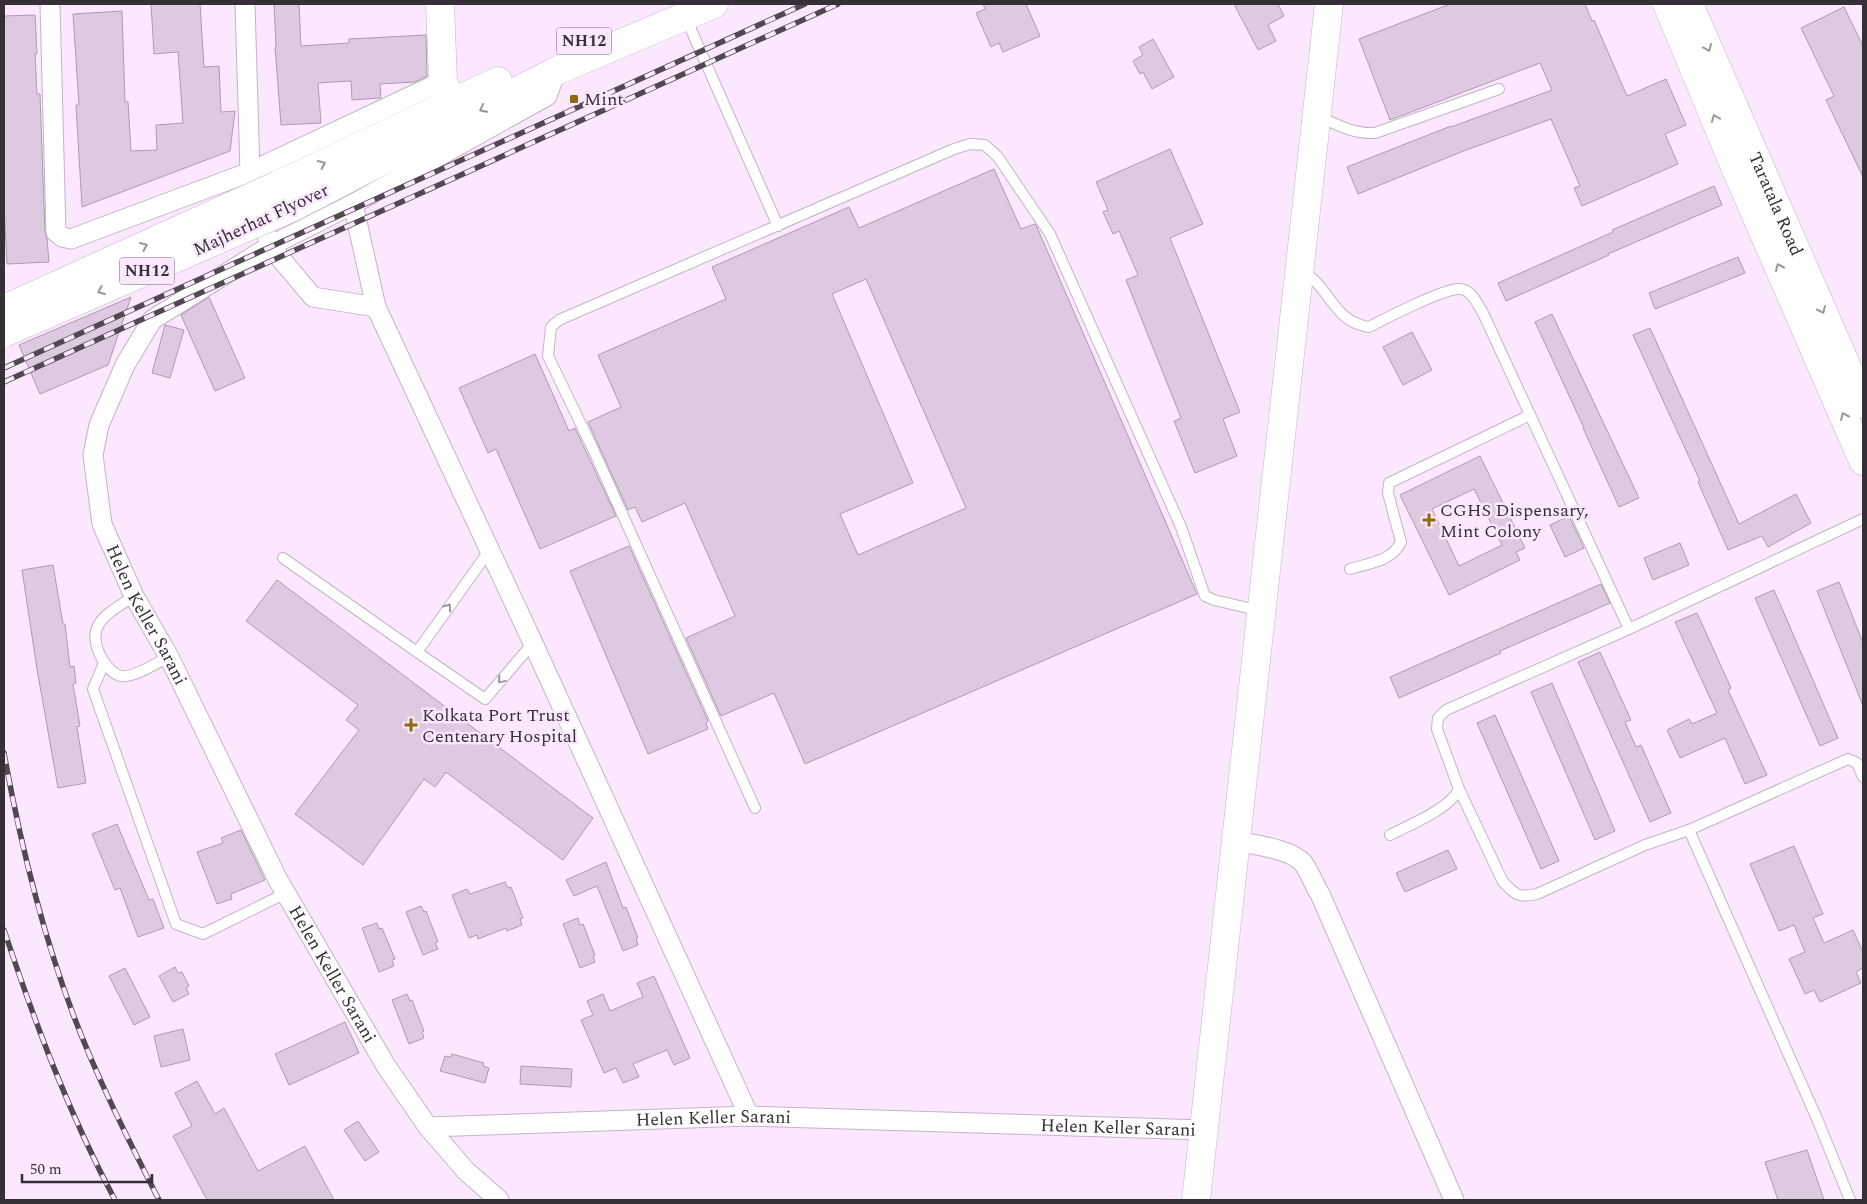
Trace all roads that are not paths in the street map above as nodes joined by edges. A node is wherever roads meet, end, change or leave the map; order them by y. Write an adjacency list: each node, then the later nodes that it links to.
1 (50, 4): 13 (street)
2 (245, 4): 13 (street)
3 (440, 4): 11 (main road)
4 (714, 4): 8 (main road, NH12)
5 (1329, 4): 12 (main road)
6 (1667, 4): 24 (main road, one-way to 6)
7 (1689, 4): 22 (main road, Taratala Road, one-way to 22)
8 (678, 10): 9 (main road, NH12); 11 (main road, NH12); 16 (lane)
9 (556, 70): 11 (main road, NH12, one-way to 11); 15 (street, Helen Keller Sarani)
10 (1499, 89): 12 (lane)
11 (451, 102): 13 (street); 14 (main road, Majherhat Flyover / NH12)
12 (1317, 116): 18 (main road)
13 (250, 172): 17 (street)
14 (284, 197): 20 (main road, Majherhat Flyover / NH12, one-way to 14, bridge); 21 (main road, Majherhat Flyover / NH12, one-way to 21, bridge)
15 (353, 204): 17 (street, Helen Keller Sarani); 19 (street)
16 (778, 226): 30 (lane); 38 (lane)
17 (270, 246): 19 (street); 29 (street, Helen Keller Sarani)
18 (1300, 270): 23 (lane); 30 (main road)
19 (376, 307): 26 (street)
20 (4, 309)
21 (4, 333)
22 (1863, 404)
23 (1530, 415): 28 (lane); 31 (lane)
24 (1863, 461)
25 (1863, 518): 31 (lane)
26 (488, 551): 32 (street); 33 (lane, one-way to 26)
27 (283, 558): 33 (lane)
28 (1350, 569)
29 (134, 596): 34 (street, Helen Keller Sarani); 35 (lane)
30 (1262, 611): 41 (main road)
31 (1629, 629): 37 (lane)
32 (533, 643): 33 (lane, one-way to 33); 43 (street)
33 (417, 652)
34 (169, 657): 35 (lane); 42 (street, Helen Keller Sarani)
35 (104, 663): 42 (lane)
36 (1863, 777): 39 (lane)
37 (1459, 789): 39 (lane); 40 (lane)
38 (755, 808)
39 (1689, 830): 49 (lane)
40 (1390, 835)
41 (1237, 841): 45 (main road); 48 (street)
42 (286, 893): 44 (street, Helen Keller Sarani)
43 (749, 1116): 44 (street, Helen Keller Sarani); 45 (street, Helen Keller Sarani)
44 (428, 1127): 46 (street)
45 (1205, 1130): 47 (main road)
46 (498, 1200)
47 (1196, 1200)
48 (1454, 1200)
49 (1850, 1200)

